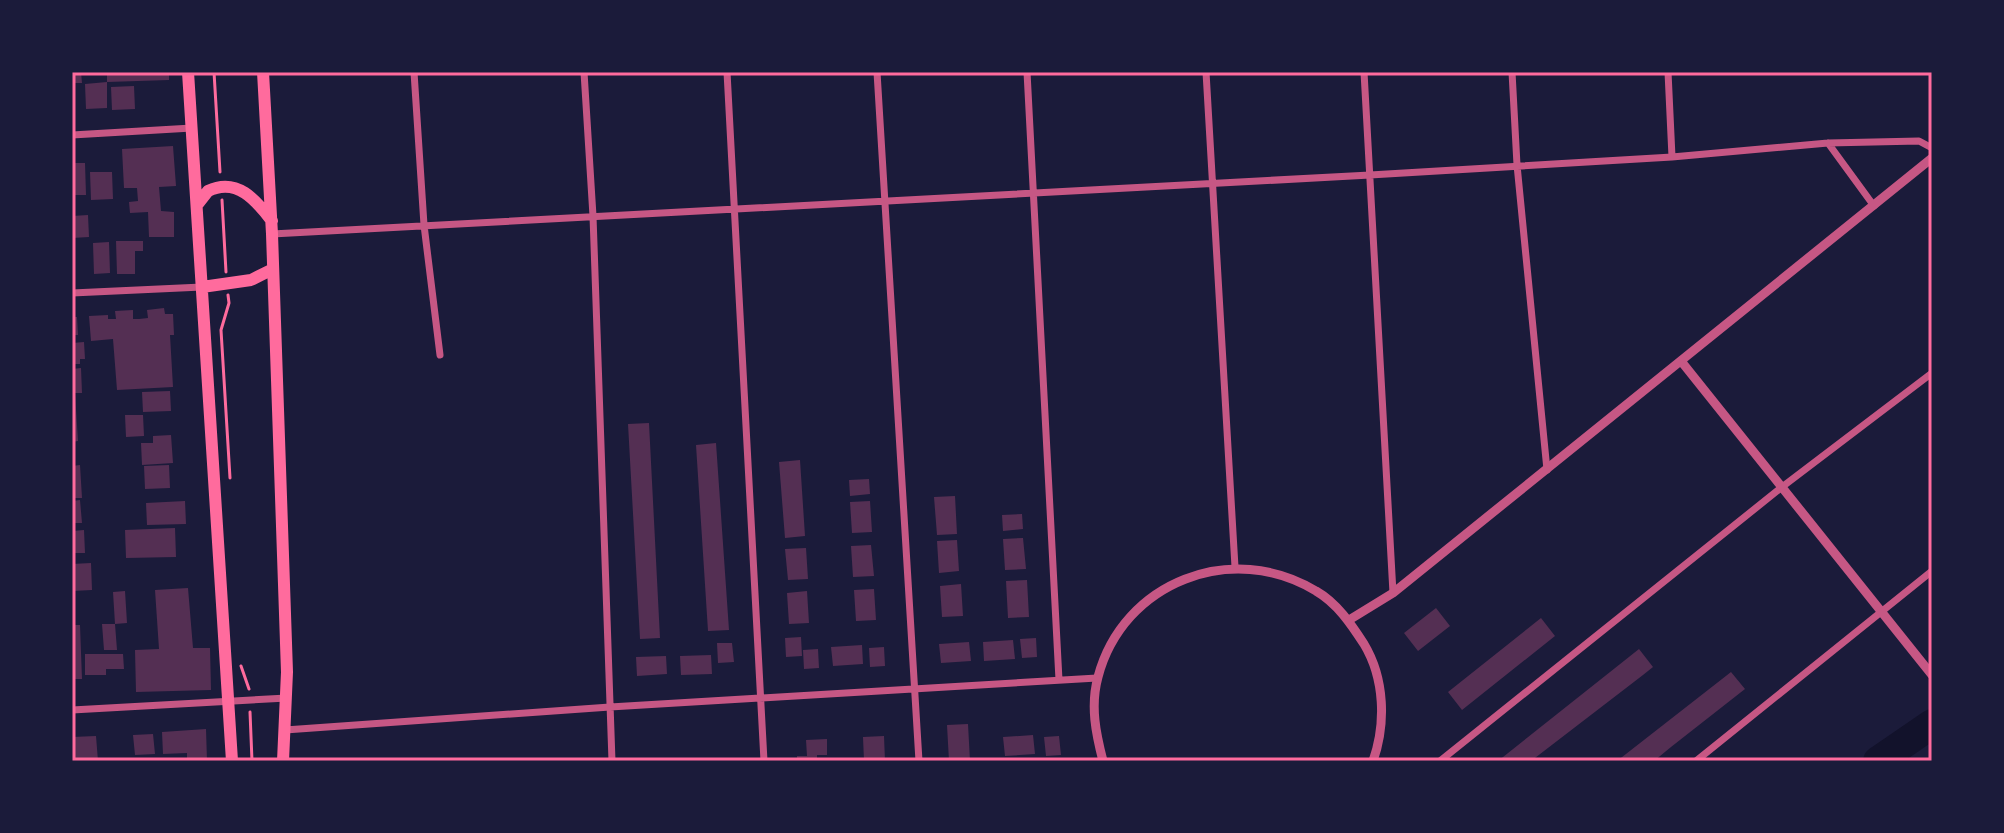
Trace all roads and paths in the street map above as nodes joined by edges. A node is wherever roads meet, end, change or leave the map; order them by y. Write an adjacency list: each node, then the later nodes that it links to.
1 (188, 72): 13 (main road)
2 (214, 72): 22 (path)
3 (263, 72): 30 (main road)
4 (414, 72): 29 (street)
5 (584, 72): 28 (street)
6 (727, 72): 27 (street)
7 (877, 72): 24 (street)
8 (1027, 72): 23 (street)
9 (1206, 72): 21 (street)
10 (1364, 72): 20 (street)
11 (1512, 72): 19 (street)
12 (1668, 72): 17 (street)
13 (192, 128): 14 (street); 25 (main road)
14 (72, 135)
15 (1828, 143): 16 (street); 17 (street); 26 (street)
16 (1932, 148)
17 (1672, 157): 19 (street)
18 (1932, 158): 26 (street)
19 (1517, 165): 20 (street); 38 (street)
20 (1370, 175): 21 (street); 43 (street)
21 (1213, 182): 23 (street); 41 (street)
22 (221, 187): 25 (main road); 30 (main road); 32 (path)
23 (1033, 192): 24 (street); 49 (street)
24 (885, 200): 27 (street); 50 (street)
25 (197, 205): 33 (main road)
26 (1874, 206): 36 (street)
27 (734, 208): 28 (street); 52 (street)
28 (593, 216): 29 (street); 55 (street)
29 (424, 225): 30 (street); 35 (street)
30 (272, 227): 31 (main road)
31 (273, 269): 32 (main road); 51 (main road)
32 (227, 285): 33 (main road); 40 (path)
33 (202, 287): 34 (street); 54 (main road)
34 (72, 293)
35 (440, 355)
36 (1681, 361): 38 (street); 39 (street)
37 (1932, 373): 39 (street)
38 (1547, 470): 43 (street)
39 (1782, 487): 44 (street); 66 (street)
40 (230, 490)
41 (1235, 567): 45 (street); 48 (street)
42 (1932, 571): 44 (street)
43 (1393, 593): 45 (street)
44 (1881, 612): 47 (street); 67 (street)
45 (1349, 620): 65 (street)
46 (241, 666): 53 (path)
47 (1932, 675)
48 (1097, 678): 49 (street); 64 (street)
49 (1059, 680): 50 (street)
50 (915, 689): 52 (street); 63 (street)
51 (287, 698): 53 (street); 57 (main road)
52 (762, 699): 55 (street); 62 (street)
53 (249, 700): 54 (street); 59 (path)
54 (229, 701): 56 (street); 58 (main road)
55 (610, 707): 57 (street); 61 (street)
56 (72, 710)
57 (285, 730): 60 (main road)
58 (232, 761)
59 (252, 761)
60 (283, 761)
61 (612, 761)
62 (764, 761)
63 (919, 761)
64 (1103, 761)
65 (1373, 761)
66 (1440, 761)
67 (1696, 761)

